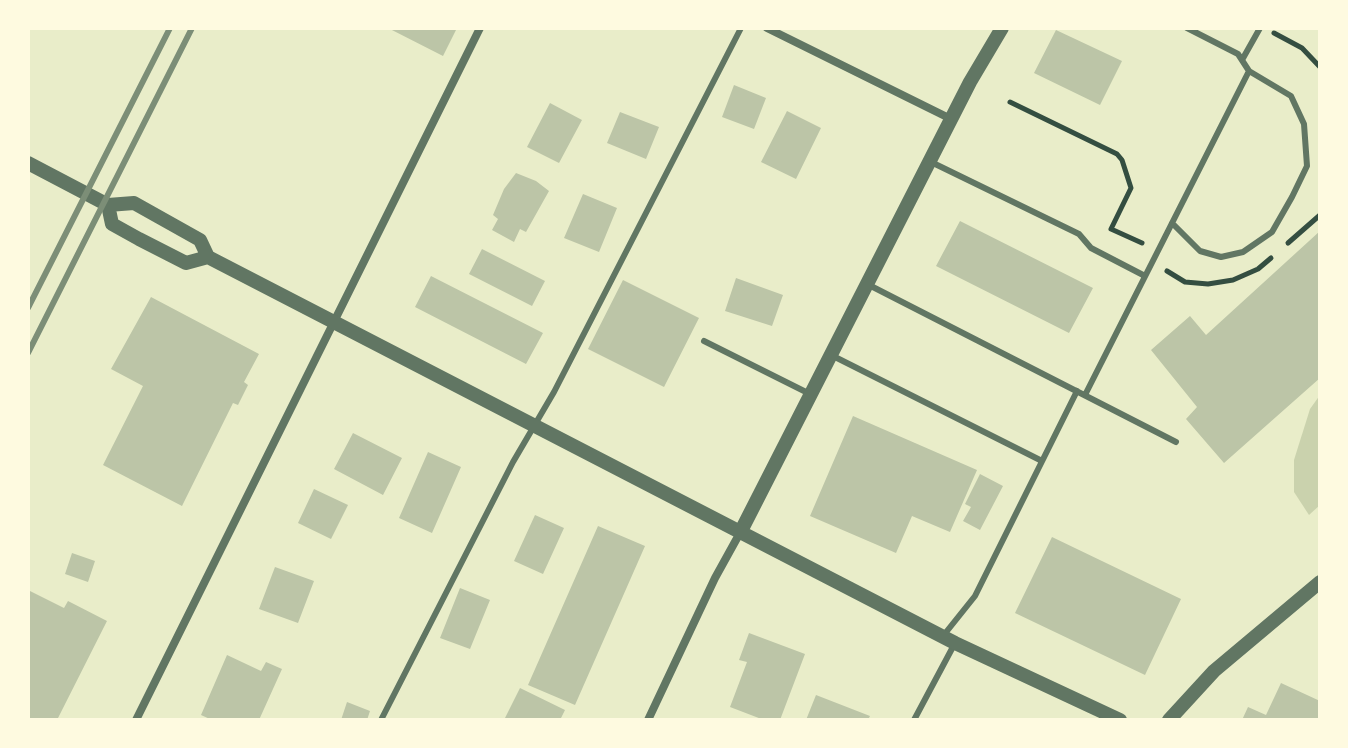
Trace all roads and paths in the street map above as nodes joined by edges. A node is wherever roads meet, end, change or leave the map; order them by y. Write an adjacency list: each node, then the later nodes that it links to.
1 (480, 28): 21 (street)
2 (741, 28): 27 (lane)
3 (767, 28): 12 (street)
4 (1002, 28): 12 (street)
5 (1187, 28): 8 (lane)
6 (1260, 28): 8 (lane)
7 (1266, 28): 9 (path)
8 (1242, 60): 10 (lane)
9 (1320, 67)
10 (1249, 71): 16 (lane); 16 (lane)
11 (1010, 102): 17 (path)
12 (951, 119): 13 (street)
13 (930, 161): 19 (lane); 20 (street)
14 (28, 163): 15 (street)
15 (108, 205): 18 (street); 18 (street)
16 (1172, 223): 19 (lane)
17 (1143, 244)
18 (208, 257): 21 (street)
19 (1145, 276): 26 (lane)
20 (867, 284): 23 (street); 24 (lane)
21 (335, 322): 27 (street); 33 (street)
22 (704, 341): 25 (lane)
23 (831, 355): 25 (street); 29 (lane)
24 (1077, 391): 26 (lane); 29 (lane)
25 (810, 394): 30 (street)
26 (1085, 395): 28 (lane)
27 (536, 427): 30 (street); 34 (lane)
28 (1176, 442)
29 (1042, 461): 32 (lane)
30 (741, 531): 32 (street); 35 (street)
31 (1319, 586): 38 (street)
32 (949, 640): 36 (lane); 37 (street)
33 (136, 720)
34 (381, 720)
35 (648, 720)
36 (914, 720)
37 (1120, 720)
38 (1169, 720)

